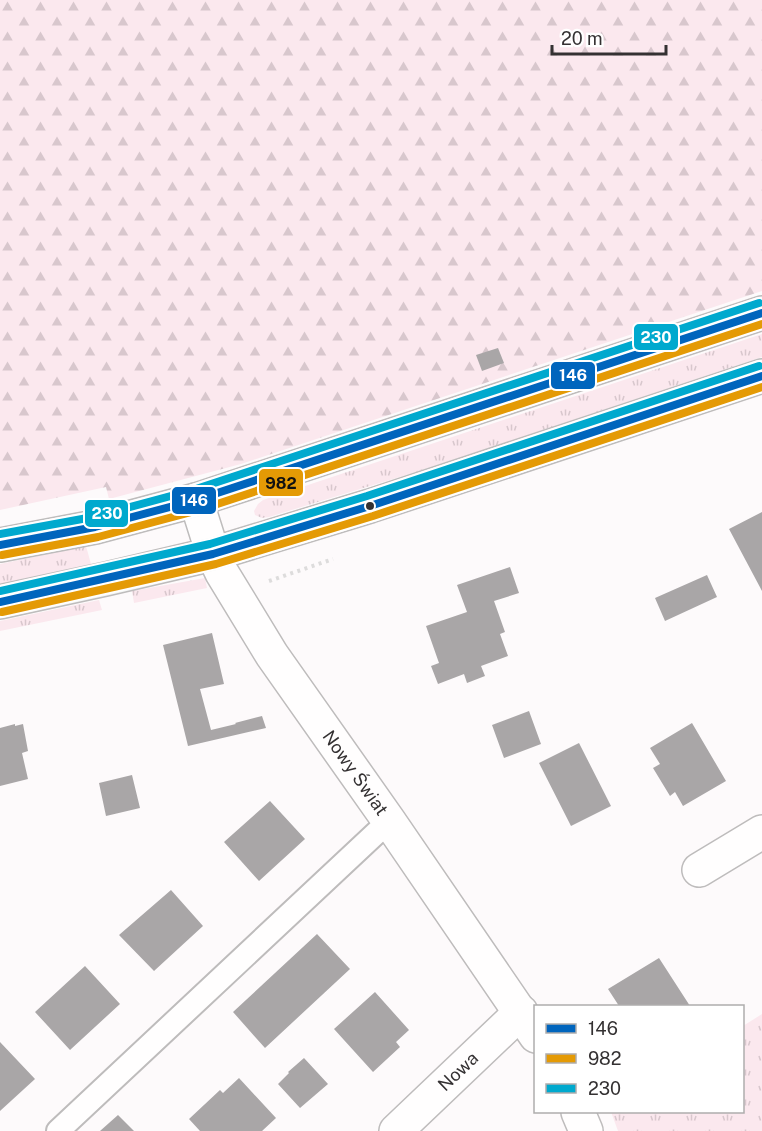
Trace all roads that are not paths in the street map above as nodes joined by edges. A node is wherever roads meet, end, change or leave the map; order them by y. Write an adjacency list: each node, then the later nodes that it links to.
1 (762, 313): 3 (main road)
2 (762, 376): 5 (main road)
3 (196, 500): 4 (main road); 5 (street, Nowy Świat)
4 (0, 545)
5 (213, 554): 6 (main road); 7 (street, Nowy Świat)
6 (0, 602)
7 (389, 821): 10 (street, Nowy Świat); 12 (lane)
8 (762, 832): 9 (street)
9 (699, 870)
10 (528, 1024): 13 (street, Nowa)
11 (578, 1113): 14 (street)
12 (58, 1131)
13 (396, 1131)
14 (586, 1131)

